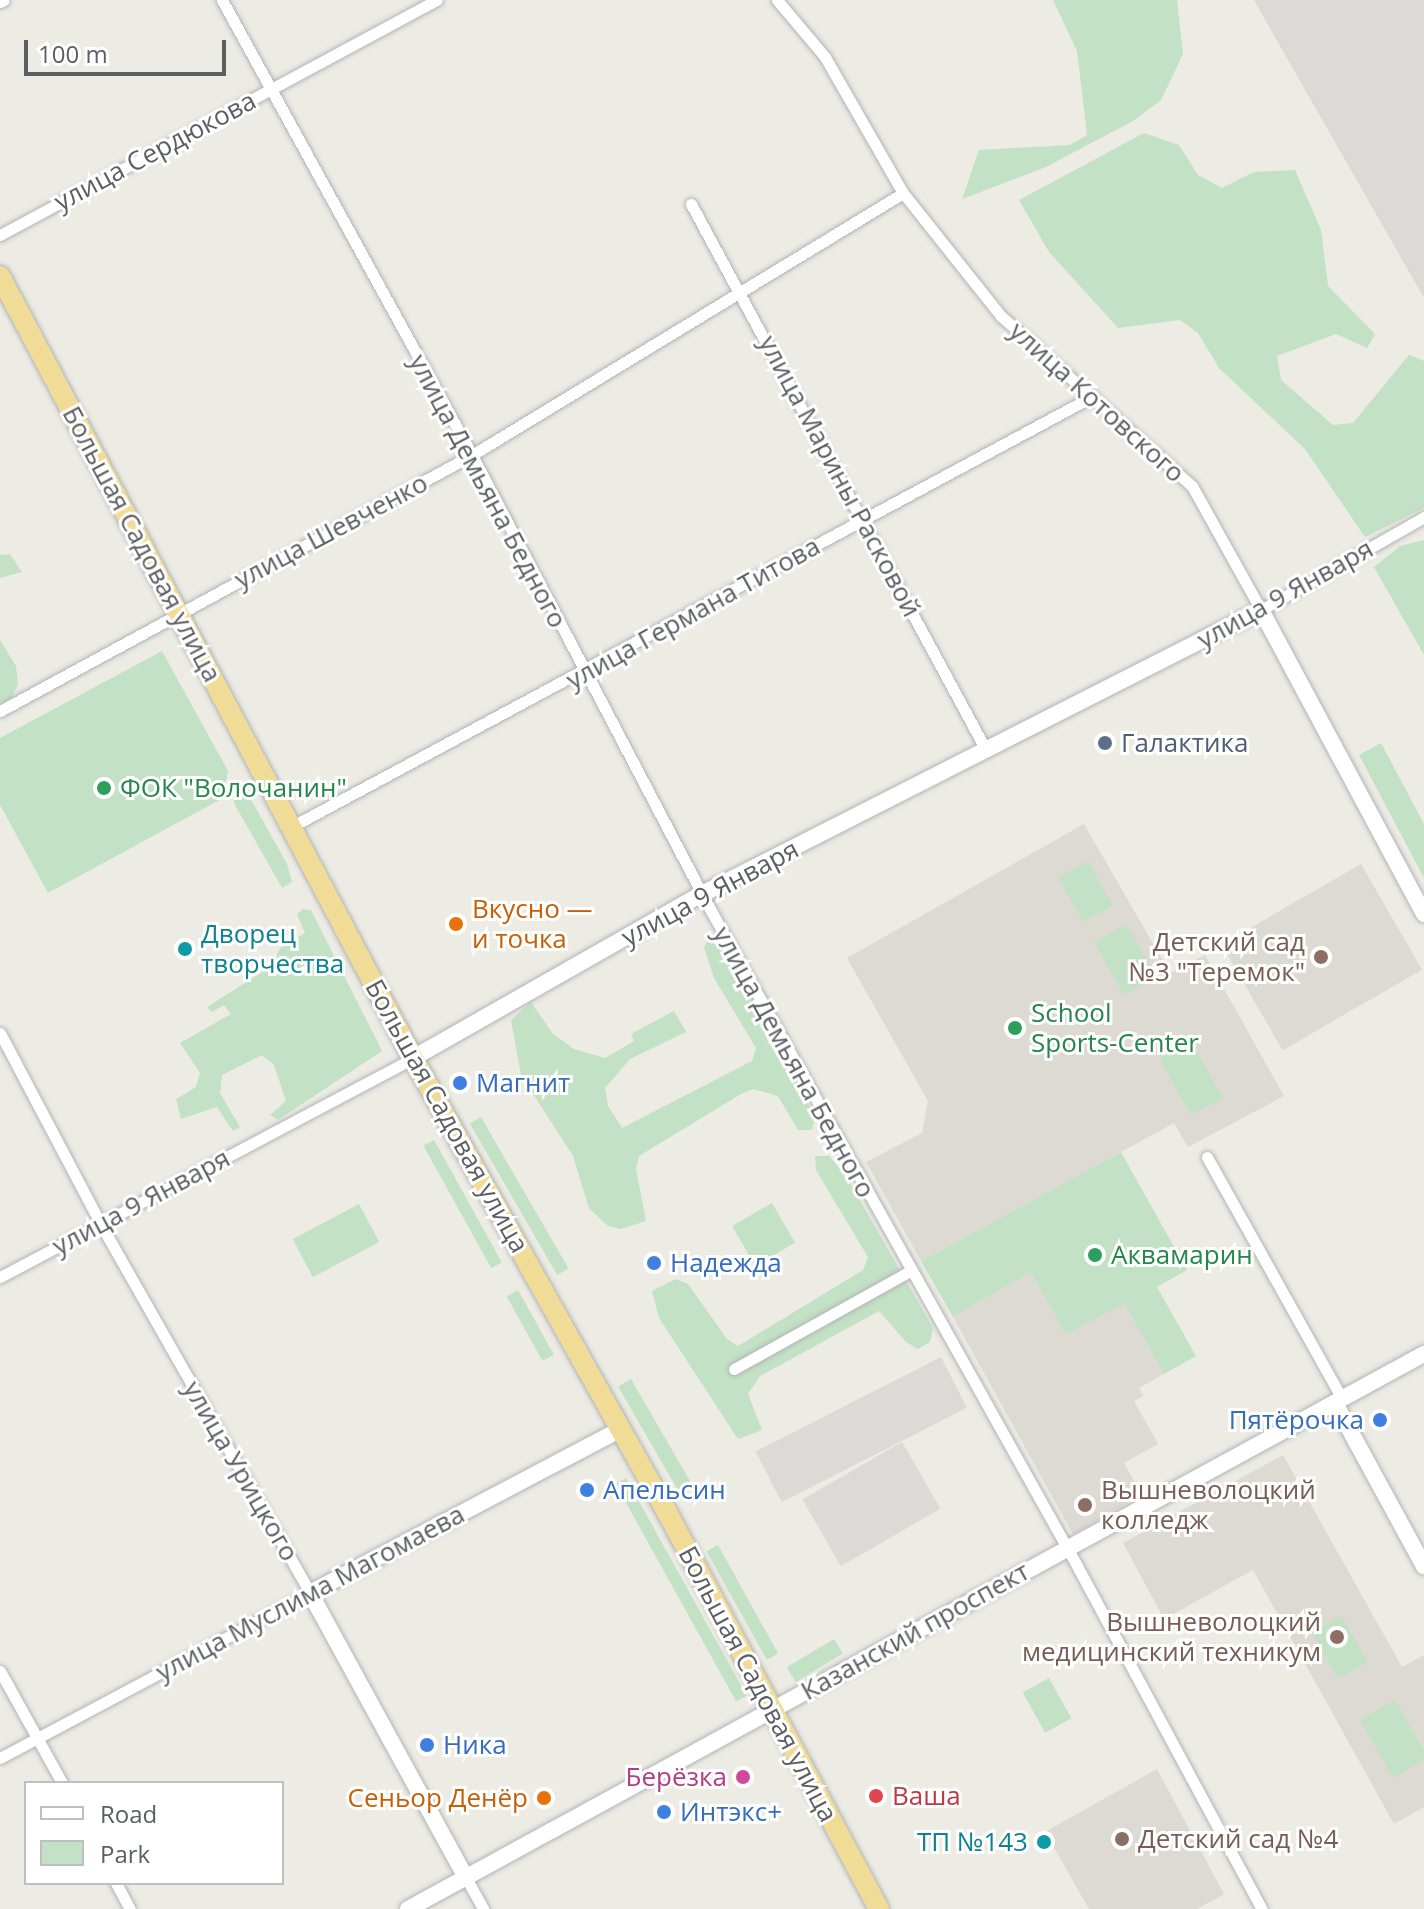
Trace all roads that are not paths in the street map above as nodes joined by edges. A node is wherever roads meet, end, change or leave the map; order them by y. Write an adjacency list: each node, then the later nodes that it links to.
1 (222, 0): 4 (street, улица Демьяна Бедного)
2 (437, 0): 4 (street, улица Сердюкова)
3 (777, 0): 5 (street, улица Котовского)
4 (267, 90): 7 (street, улица Сердюкова); 11 (street, улица Демьяна Бедного)
5 (903, 193): 9 (street, улица Шевченко); 10 (street, улица Котовского)
6 (691, 204): 9 (street, улица Марины Расковой)
7 (0, 235)
8 (0, 276): 15 (highway, Большая Садовая улица)
9 (742, 292): 11 (street, улица Шевченко); 13 (street, улица Марины Расковой)
10 (1093, 396): 13 (street, улица Германа Титова); 14 (street, улица Котовского)
11 (472, 455): 15 (street, улица Шевченко); 16 (street, улица Демьяна Бедного)
12 (1424, 517): 14 (street, улица 9 Января)
13 (863, 521): 16 (street, улица Германа Титова); 18 (street, улица Марины Расковой)
14 (1261, 610): 18 (street, улица 9 Января); 21 (street, улица Котовского)
15 (178, 615): 17 (street, улица Шевченко); 19 (highway, Большая Садовая улица)
16 (585, 672): 19 (street, улица Германа Титова); 20 (street, улица Демьяна Бедного)
17 (0, 711)
18 (986, 750): 20 (street, улица 9 Января)
19 (291, 827): 23 (highway, Большая Садовая улица)
20 (702, 894): 23 (street, улица 9 Января); 26 (street, улица Демьяна Бедного)
21 (1424, 914)
22 (0, 1033): 25 (street, улица Урицкого)
23 (413, 1058): 25 (street, улица 9 Января); 31 (highway, Большая Садовая улица)
24 (1207, 1157): 30 (street)
25 (100, 1223): 27 (street, улица 9 Января); 34 (street, улица Урицкого)
26 (910, 1271): 29 (street); 32 (street, улица Демьяна Бедного)
27 (0, 1277)
28 (1424, 1354): 30 (street, Казанский проспект)
29 (734, 1369)
30 (1339, 1401): 32 (street, Казанский проспект); 33 (street)
31 (621, 1429): 34 (street, улица Муслима Магомаева); 36 (highway, Большая Садовая улица)
32 (1067, 1547): 36 (street, Казанский проспект); 46 (street, улица Демьяна Бедного)
33 (1424, 1566)
34 (310, 1593): 37 (street, улица Муслима Магомаева); 40 (street, улица Урицкого)
35 (0, 1671): 37 (street)
36 (772, 1711): 40 (street, Казанский проспект); 45 (highway, Большая Садовая улица)
37 (37, 1737): 38 (street, улица Муслима Магомаева); 39 (street)
38 (0, 1758)
39 (61, 1781)
40 (465, 1876): 43 (street, Казанский проспект); 44 (street, улица Урицкого)
41 (117, 1885): 42 (street)
42 (130, 1909)
43 (408, 1909)
44 (483, 1909)
45 (879, 1909)
46 (1262, 1909)

